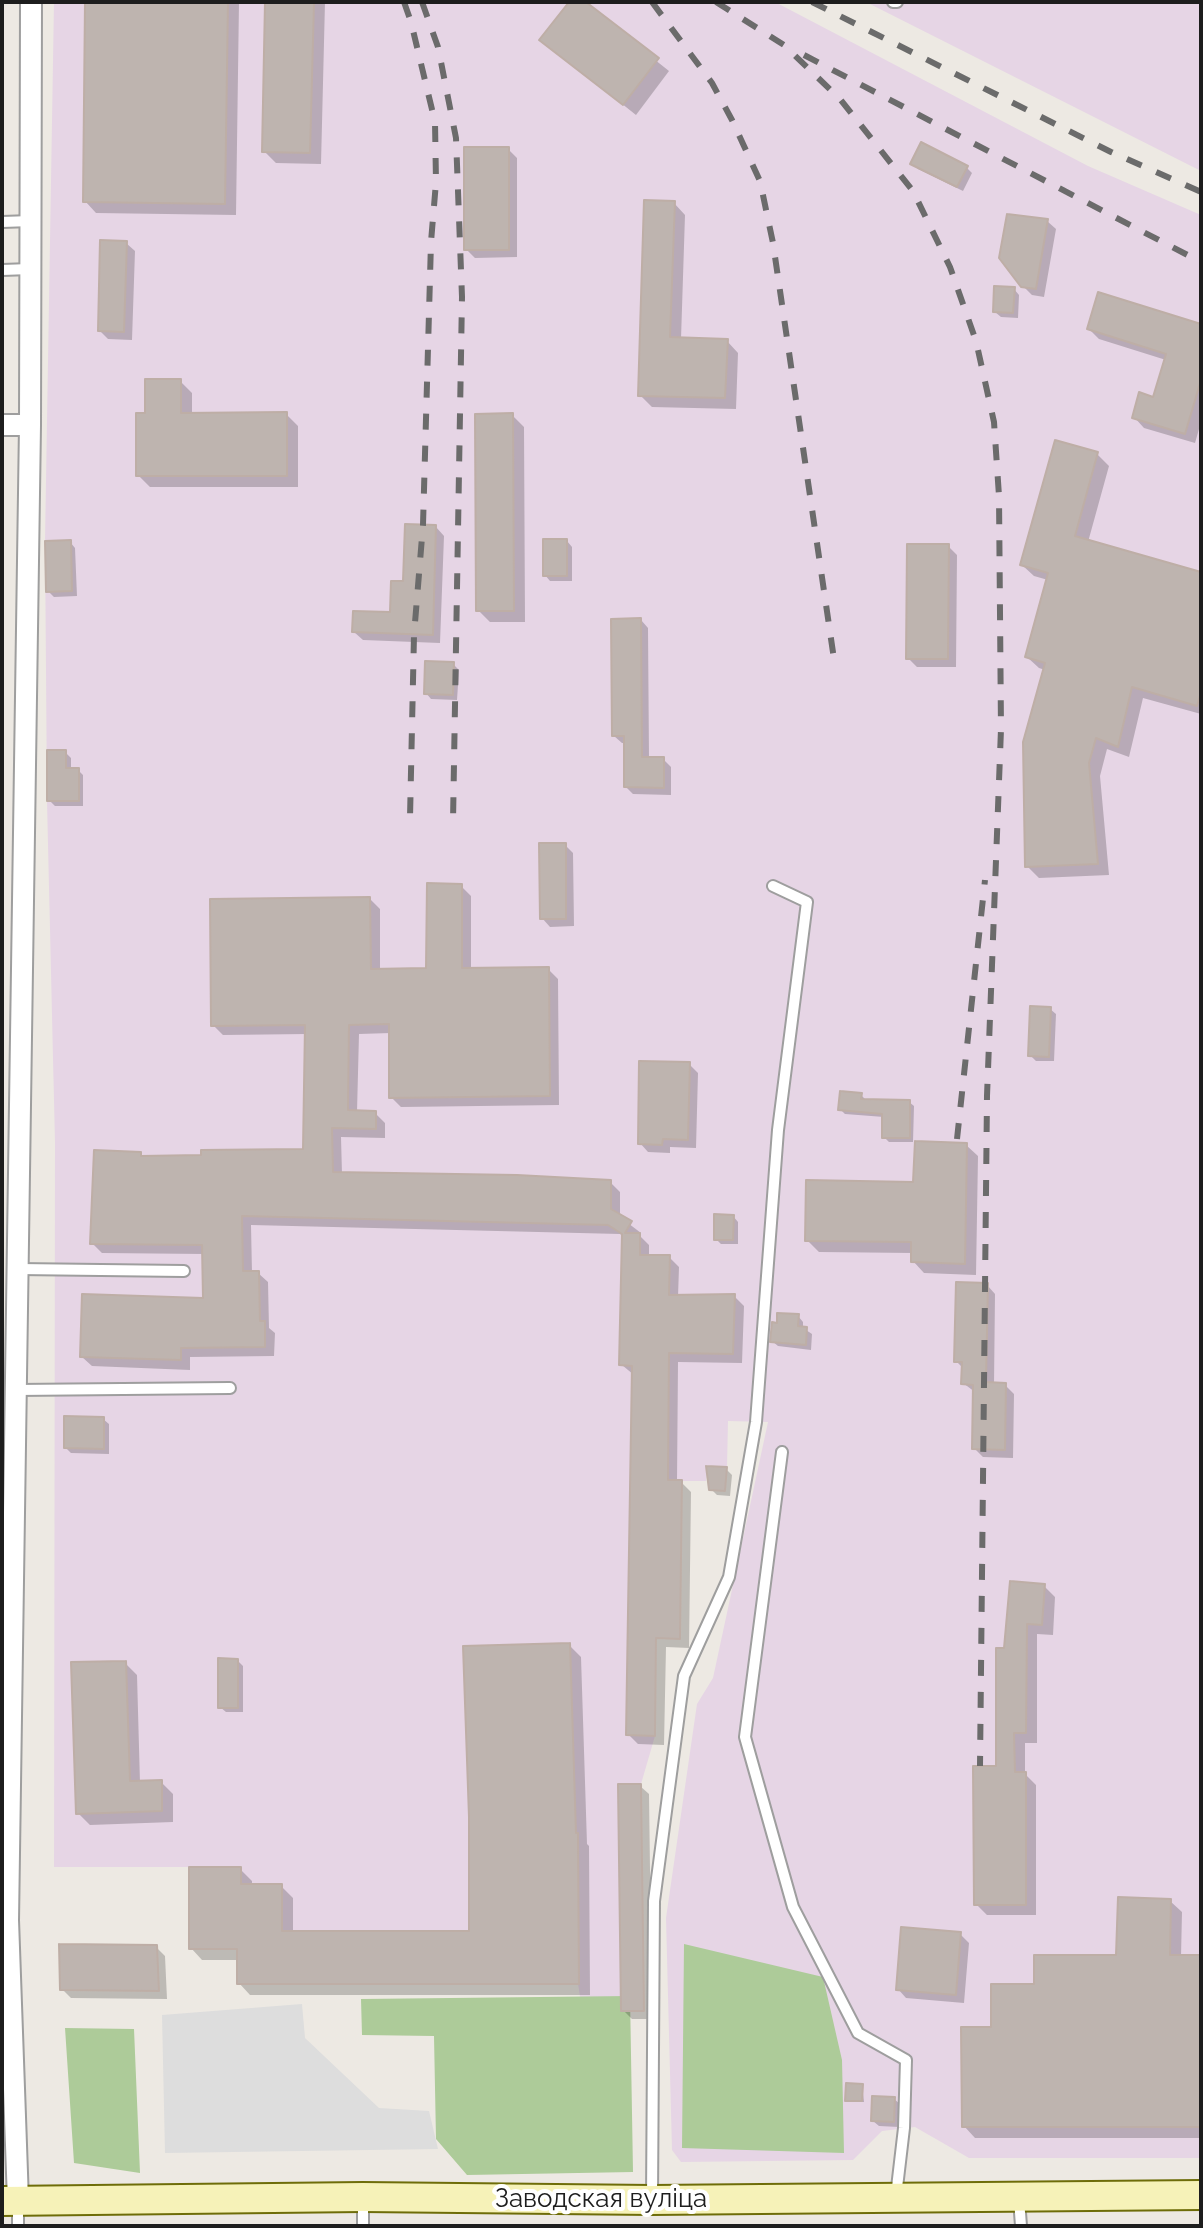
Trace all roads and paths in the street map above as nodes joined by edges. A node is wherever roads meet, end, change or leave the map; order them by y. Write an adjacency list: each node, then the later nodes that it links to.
1 (31, 2): 2 (street)
2 (31, 221): 3 (lane); 4 (street)
3 (2, 222)
4 (30, 269): 5 (lane); 7 (street)
5 (2, 270)
6 (2, 425): 7 (street)
7 (30, 425): 9 (street)
8 (773, 886): 18 (lane)
9 (18, 1269): 10 (lane); 12 (street)
10 (184, 1271)
11 (230, 1388): 12 (lane)
12 (16, 1390): 19 (street)
13 (782, 1452): 17 (lane)
14 (1201, 2195): 16 (main road, Заводская вуліца)
15 (363, 2197): 18 (main road, Заводская вуліца); 19 (main road, Заводская вуліца); 20 (lane)
16 (1019, 2197): 17 (main road, Заводская вуліца); 21 (lane)
17 (896, 2198): 18 (main road, Заводская вуліца)
18 (652, 2200)
19 (13, 2209)
20 (363, 2226)
21 (1021, 2226)

